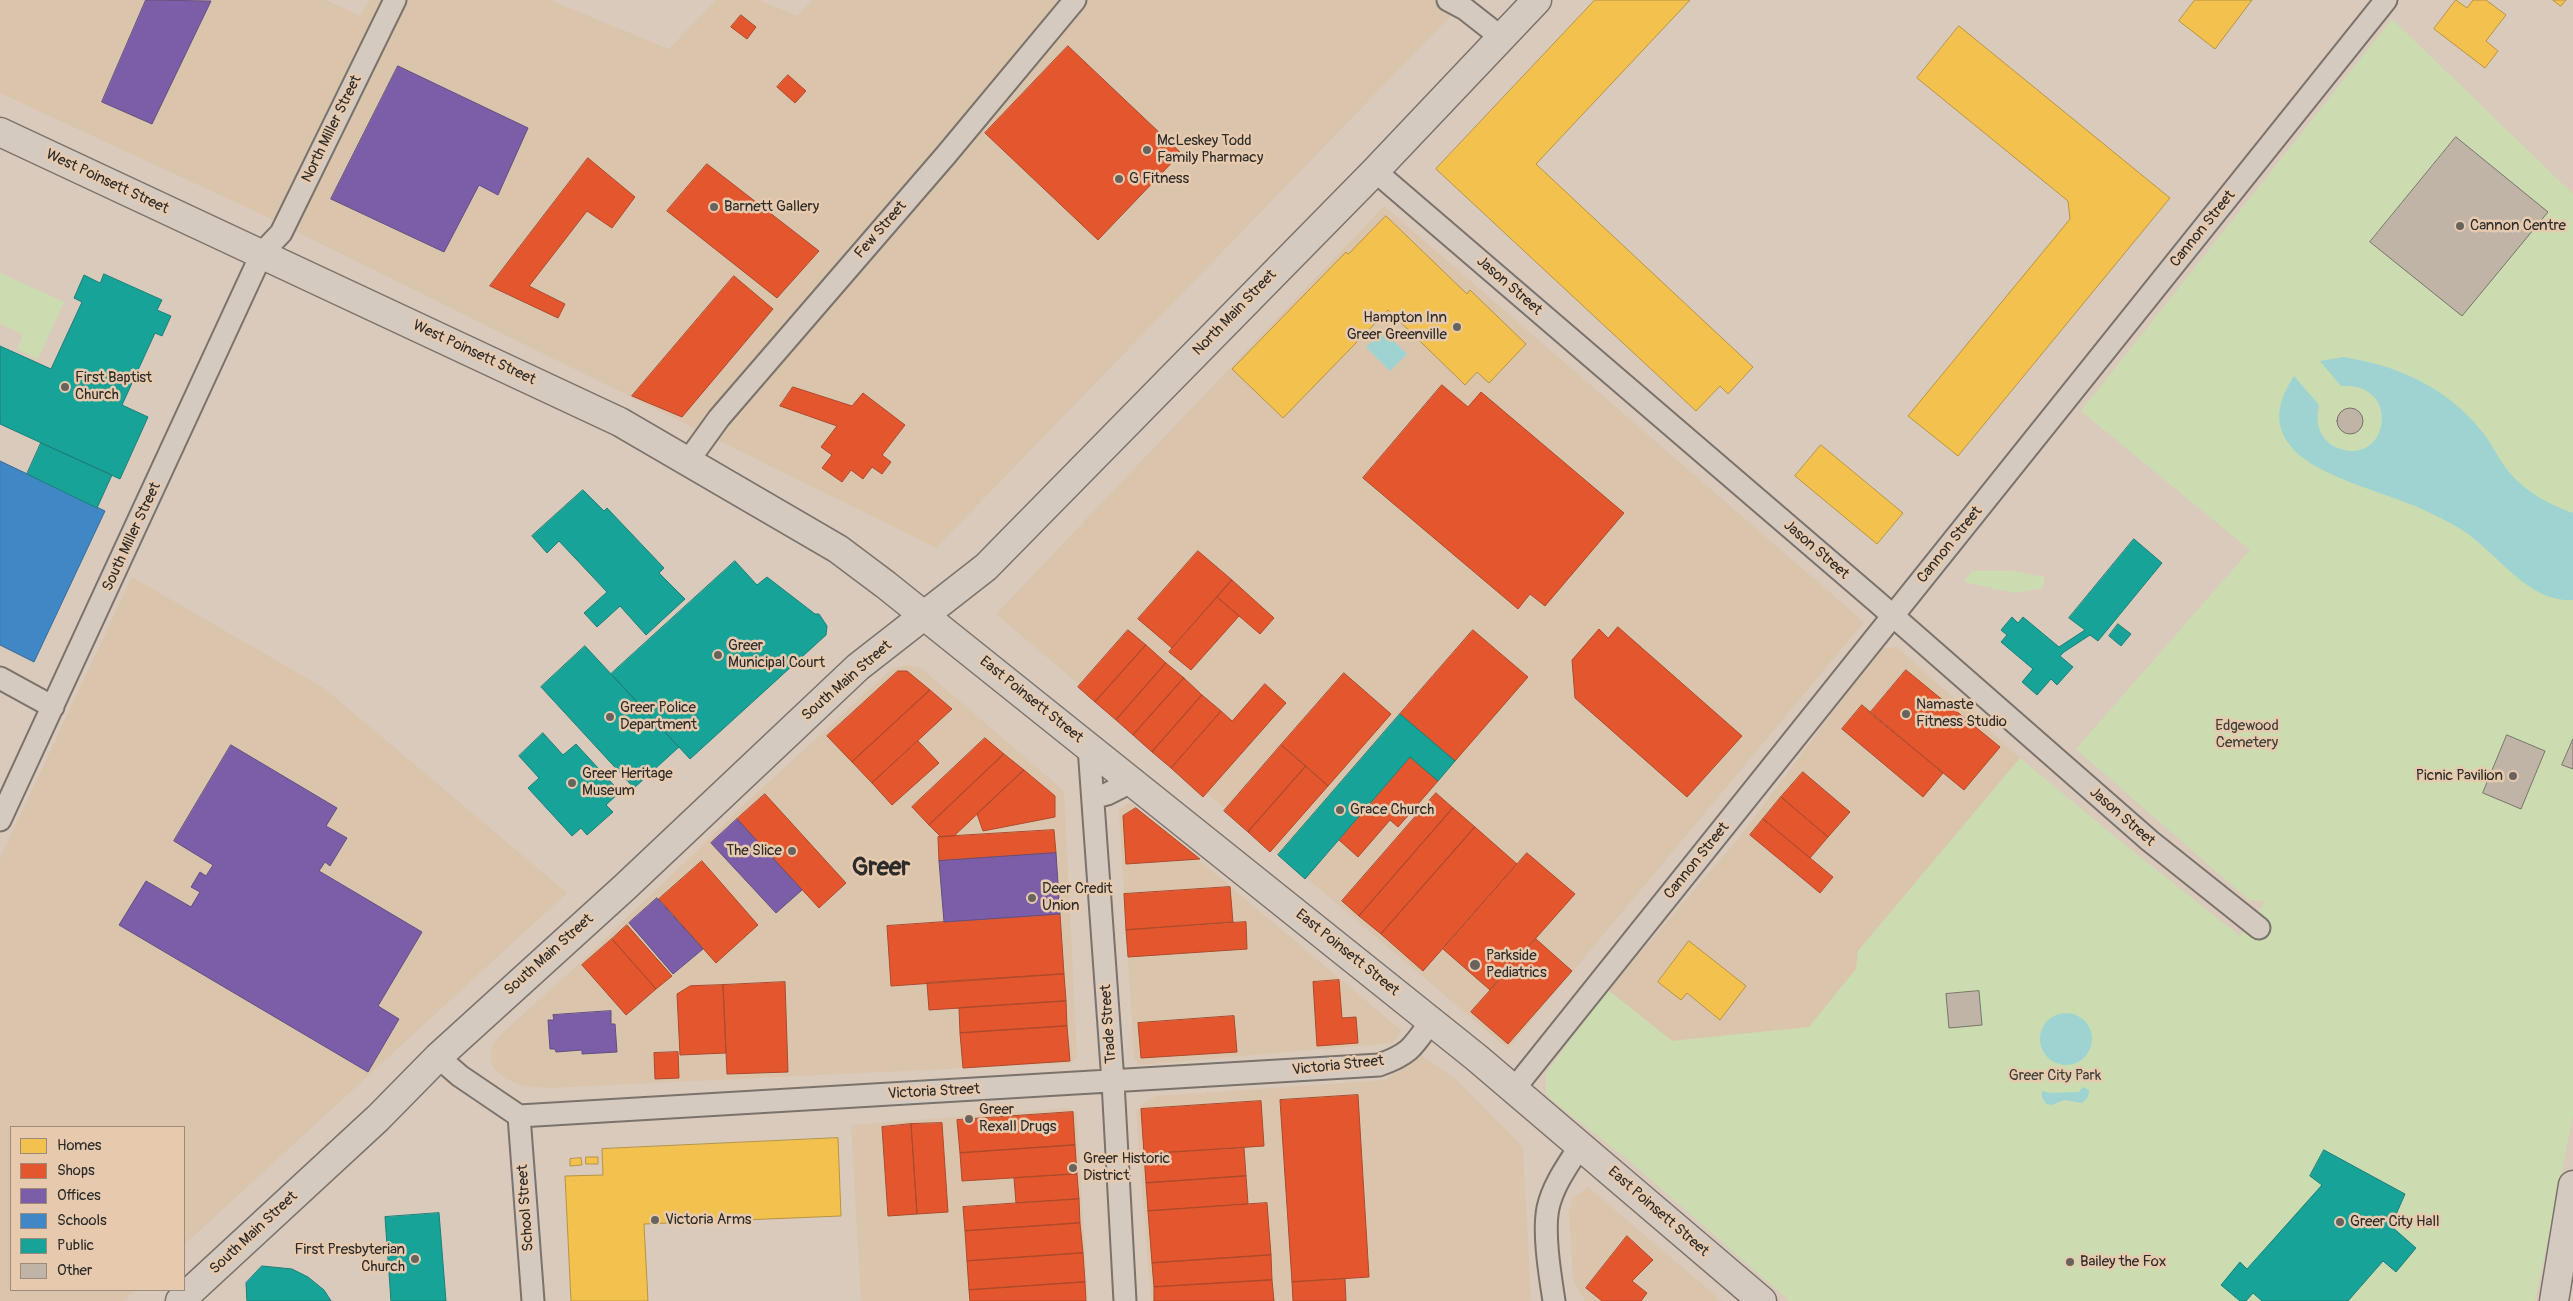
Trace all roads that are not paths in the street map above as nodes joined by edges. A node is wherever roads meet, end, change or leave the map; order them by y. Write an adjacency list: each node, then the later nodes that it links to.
1 (396, 0): 9 (street, North Miller Street)
2 (1075, 0): 10 (street, Few Street)
3 (1448, 0): 6 (street)
4 (1537, 0): 6 (main road, North Main Street)
5 (2386, 0): 12 (street, Cannon Street)
6 (1502, 38): 8 (main road, North Main Street)
7 (0, 132): 9 (main road, West Poinsett Street)
8 (1375, 171): 11 (main road, North Main Street); 12 (street, Jason Street)
9 (262, 253): 10 (main road, West Poinsett Street); 14 (street, South Miller Street)
10 (688, 461): 11 (main road, West Poinsett Street)
11 (924, 616): 15 (main road, East Poinsett Street); 21 (main road, South Main Street)
12 (1894, 617): 19 (street, Jason Street); 23 (street, Cannon Street)
13 (0, 678): 14 (street)
14 (53, 707): 18 (street, South Miller Street)
15 (1089, 747): 16 (main road, East Poinsett Street); 17 (street, Trade Street)
16 (1133, 781): 17 (street); 20 (main road, East Poinsett Street)
17 (1093, 798): 22 (street, Trade Street)
18 (0, 820)
19 (2259, 928)
20 (1431, 1021): 22 (street, Victoria Street); 23 (main road, East Poinsett Street)
21 (438, 1057): 24 (street); 27 (main road, South Main Street)
22 (1113, 1082): 24 (street, Victoria Street); 29 (street, Trade Street)
23 (1514, 1090): 25 (main road, East Poinsett Street)
24 (519, 1116): 28 (street, School Street)
25 (1580, 1146): 30 (street); 31 (main road, East Poinsett Street)
26 (2573, 1185): 32 (main road)
27 (180, 1301)
28 (533, 1301)
29 (1125, 1301)
30 (1554, 1301)
31 (1762, 1301)
32 (2554, 1301)

